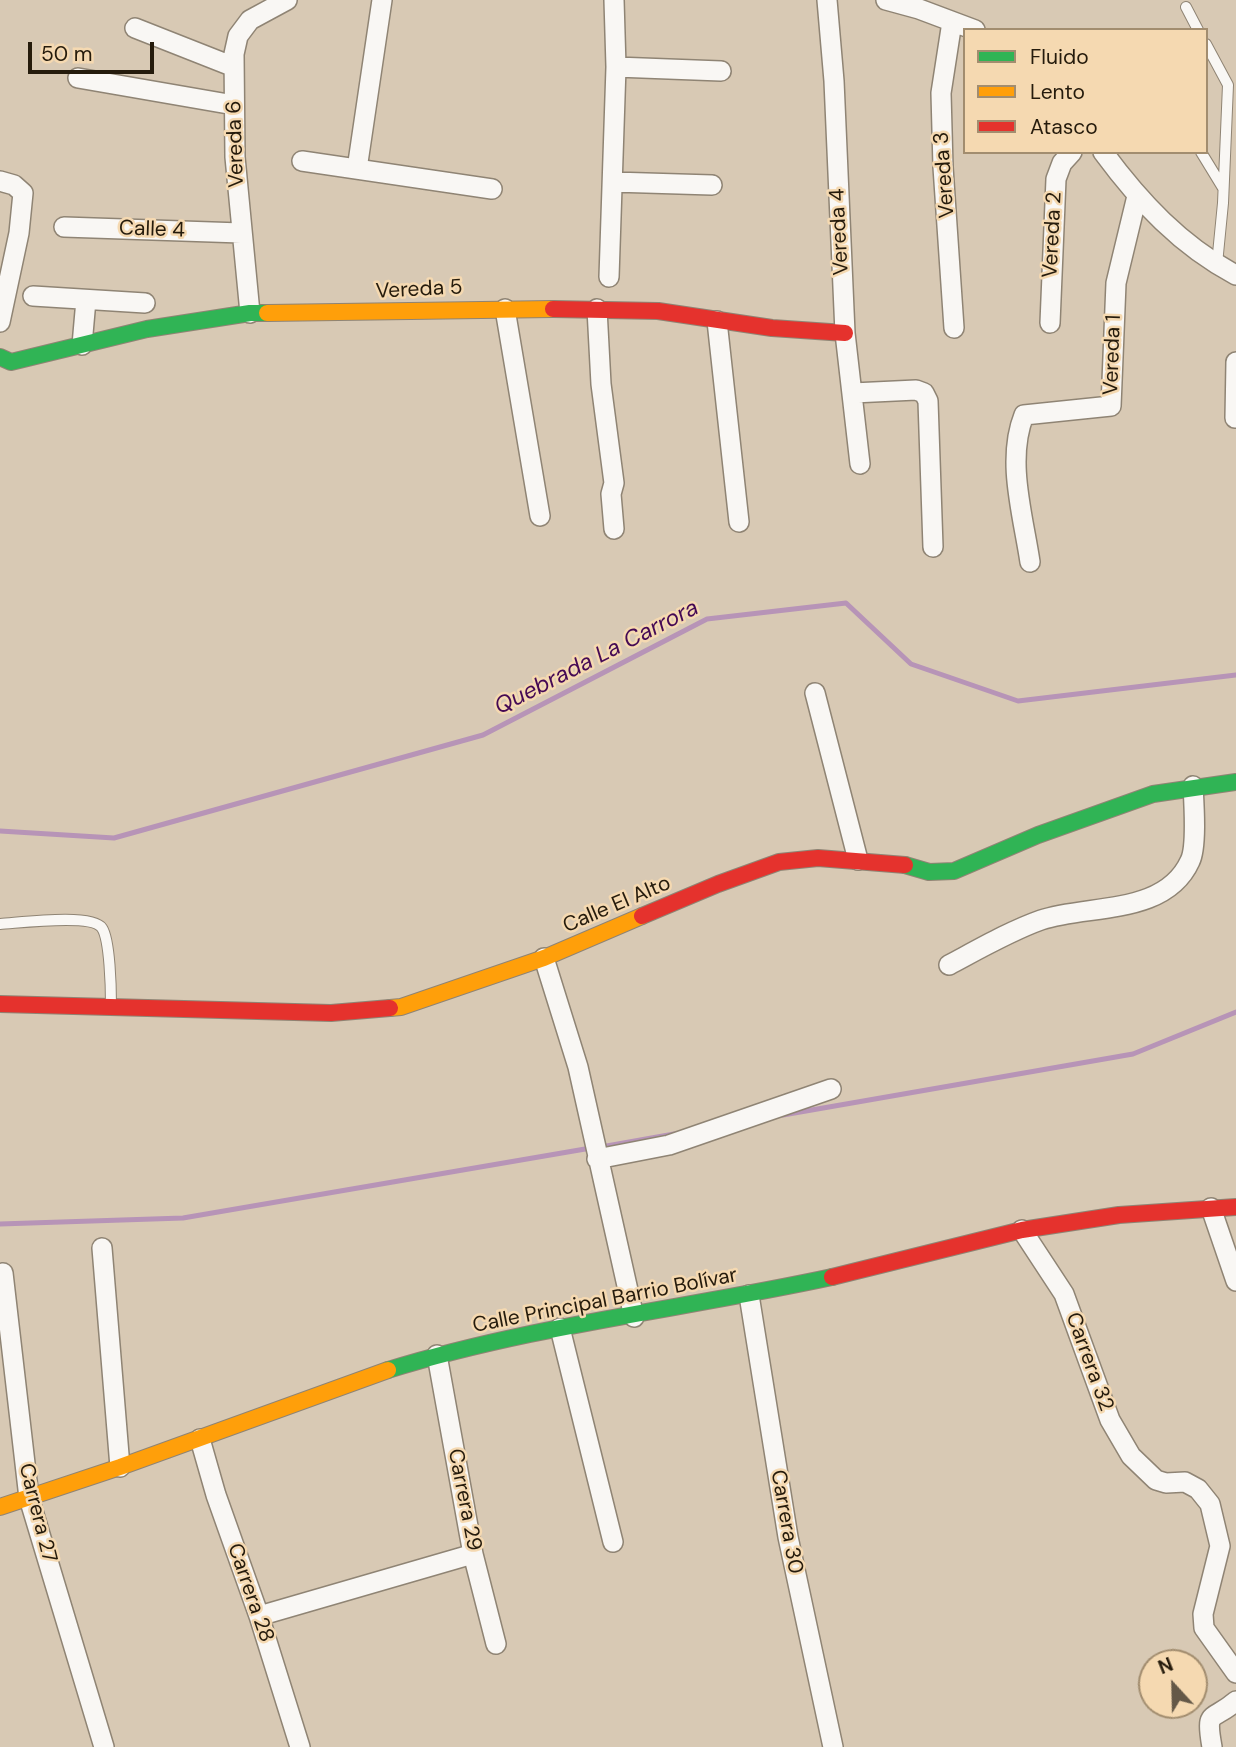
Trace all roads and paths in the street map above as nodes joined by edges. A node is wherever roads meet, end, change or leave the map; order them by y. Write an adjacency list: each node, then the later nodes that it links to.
1 (287, 0): 12 (street, Vereda 6)
2 (382, 0): 21 (street)
3 (614, 0): 13 (street)
4 (827, 0): 43 (street, Vereda 4)
5 (886, 0): 7 (street)
6 (1186, 7): 10 (lane)
7 (952, 22): 9 (street); 42 (street, Vereda 3)
8 (135, 28): 12 (street)
9 (969, 28)
10 (1197, 28)
11 (1208, 48): 25 (lane)
12 (234, 67): 16 (street, Vereda 6)
13 (616, 67): 14 (street); 23 (street)
14 (721, 71)
15 (78, 78): 16 (street)
16 (234, 105): 29 (street, Vereda 6)
17 (1070, 154): 41 (street, Vereda 2)
18 (1105, 154): 27 (street)
19 (1202, 154): 25 (lane)
20 (302, 161): 21 (street)
21 (357, 169): 26 (street)
22 (0, 181): 40 (street)
23 (613, 182): 24 (street); 32 (street)
24 (712, 185)
25 (1223, 188): 30 (lane)
26 (492, 189)
27 (1138, 196): 30 (street); 54 (street, Vereda 1)
28 (64, 227): 29 (street, Calle 4)
29 (241, 233): 38 (street, Vereda 6)
30 (1217, 265): 31 (street)
31 (1236, 275)
32 (609, 277)
33 (33, 296): 34 (street)
34 (86, 300): 35 (street); 44 (street)
35 (145, 303)
36 (505, 309): 37 (street, Vereda 5); 38 (street, Vereda 5); 50 (street)
37 (597, 309): 39 (street, Vereda 5); 52 (street)
38 (250, 313): 44 (street, Vereda 5)
39 (717, 321): 43 (street, Vereda 5); 51 (street)
40 (0, 322)
41 (1050, 323)
42 (954, 328)
43 (845, 333): 47 (street, Vereda 4)
44 (82, 345): 45 (street, Vereda 5)
45 (0, 357)
46 (1236, 362): 48 (street)
47 (853, 393): 49 (street, Vereda 4); 53 (street)
48 (1235, 418)
49 (860, 464)
50 (540, 516)
51 (739, 522)
52 (614, 529)
53 (933, 547)
54 (1030, 562)
55 (815, 693): 58 (street)
56 (1236, 782): 57 (street, Calle El Alto)
57 (1193, 786): 58 (street, Calle El Alto); 61 (street)
58 (858, 860): 60 (street, Calle El Alto)
59 (0, 924): 63 (lane)
60 (544, 958): 63 (street, Calle El Alto); 65 (street)
61 (949, 965)
62 (0, 1004): 63 (street, Calle El Alto)
63 (111, 1006)
64 (831, 1089): 65 (street)
65 (597, 1159): 73 (street)
66 (1236, 1207): 67 (street, Calle Principal Barrio Bolívar)
67 (1211, 1208): 68 (street, Calle Principal Barrio Bolívar); 71 (street)
68 (1022, 1230): 72 (street, Calle Principal Barrio Bolívar); 84 (street, Carrera 32)
69 (102, 1248): 77 (street)
70 (3, 1273): 78 (street, Carrera 27)
71 (1236, 1281)
72 (749, 1295): 73 (street, Calle Principal Barrio Bolívar); 88 (street, Carrera 30)
73 (634, 1317): 74 (street, Calle Principal Barrio Bolívar)
74 (560, 1328): 75 (street, Calle Principal Barrio Bolívar); 80 (street)
75 (437, 1355): 76 (street, Calle Principal Barrio Bolívar); 81 (street, Carrera 29)
76 (200, 1439): 77 (street, Calle Principal Barrio Bolívar); 82 (street, Carrera 28)
77 (120, 1467): 78 (street, Calle Principal Barrio Bolívar)
78 (29, 1498): 79 (street, Calle Principal Barrio Bolívar); 86 (street, Carrera 27)
79 (0, 1507)
80 (613, 1542)
81 (473, 1554): 82 (street); 83 (street, Carrera 29)
82 (259, 1616): 87 (street, Carrera 28)
83 (496, 1644)
84 (1236, 1672)
85 (1236, 1701): 89 (street)
86 (104, 1747)
87 (300, 1747)
88 (833, 1747)
89 (1212, 1747)

